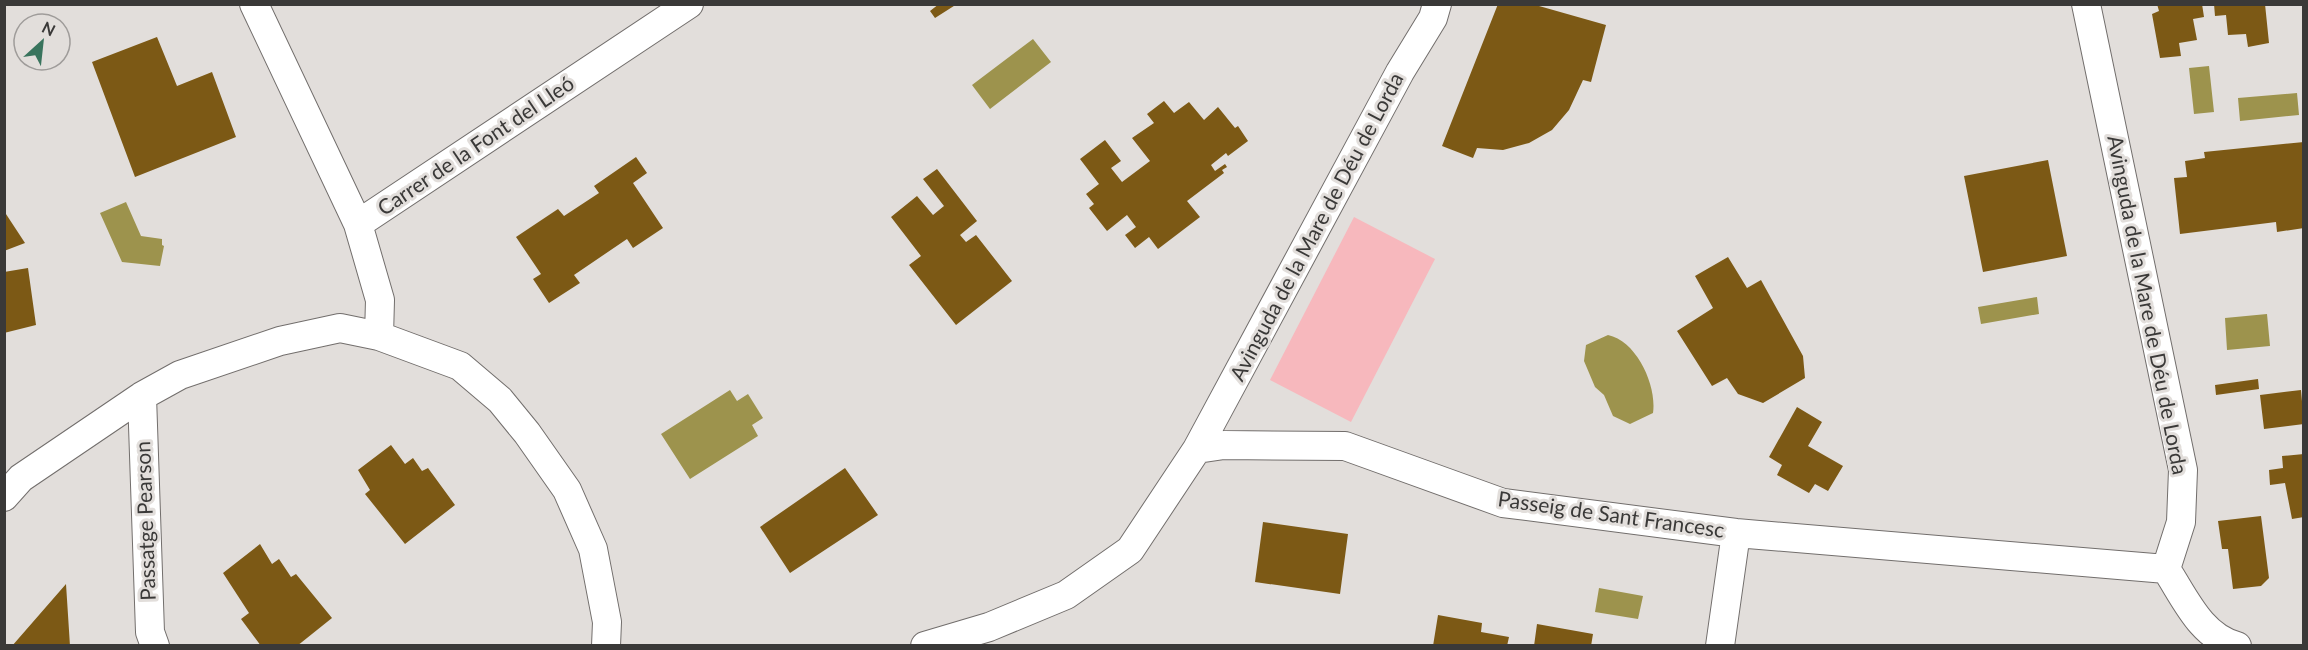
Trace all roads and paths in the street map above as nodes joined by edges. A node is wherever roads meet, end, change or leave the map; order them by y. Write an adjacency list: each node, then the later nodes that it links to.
1 (254, 4): 5 (street)
2 (689, 4): 5 (street, Carrer de la Font del Lleó)
3 (1437, 4): 8 (street, Avinguda de la Mare de Déu de Lorda)
4 (2086, 4): 11 (street, Avinguda de la Mare de Déu de Lorda)
5 (358, 224): 6 (street, Carrer de la Font del Lleó)
6 (379, 336): 7 (street); 13 (street)
7 (142, 396): 9 (street); 12 (street, Passatge Pearson)
8 (1197, 449): 10 (street, Passeig de Sant Francesc); 14 (street)
9 (4, 496)
10 (1736, 533): 11 (street, Passeig de Sant Francesc); 15 (street)
11 (2166, 569): 16 (street)
12 (155, 645)
13 (606, 645)
14 (925, 645)
15 (1720, 645)
16 (2237, 645)

